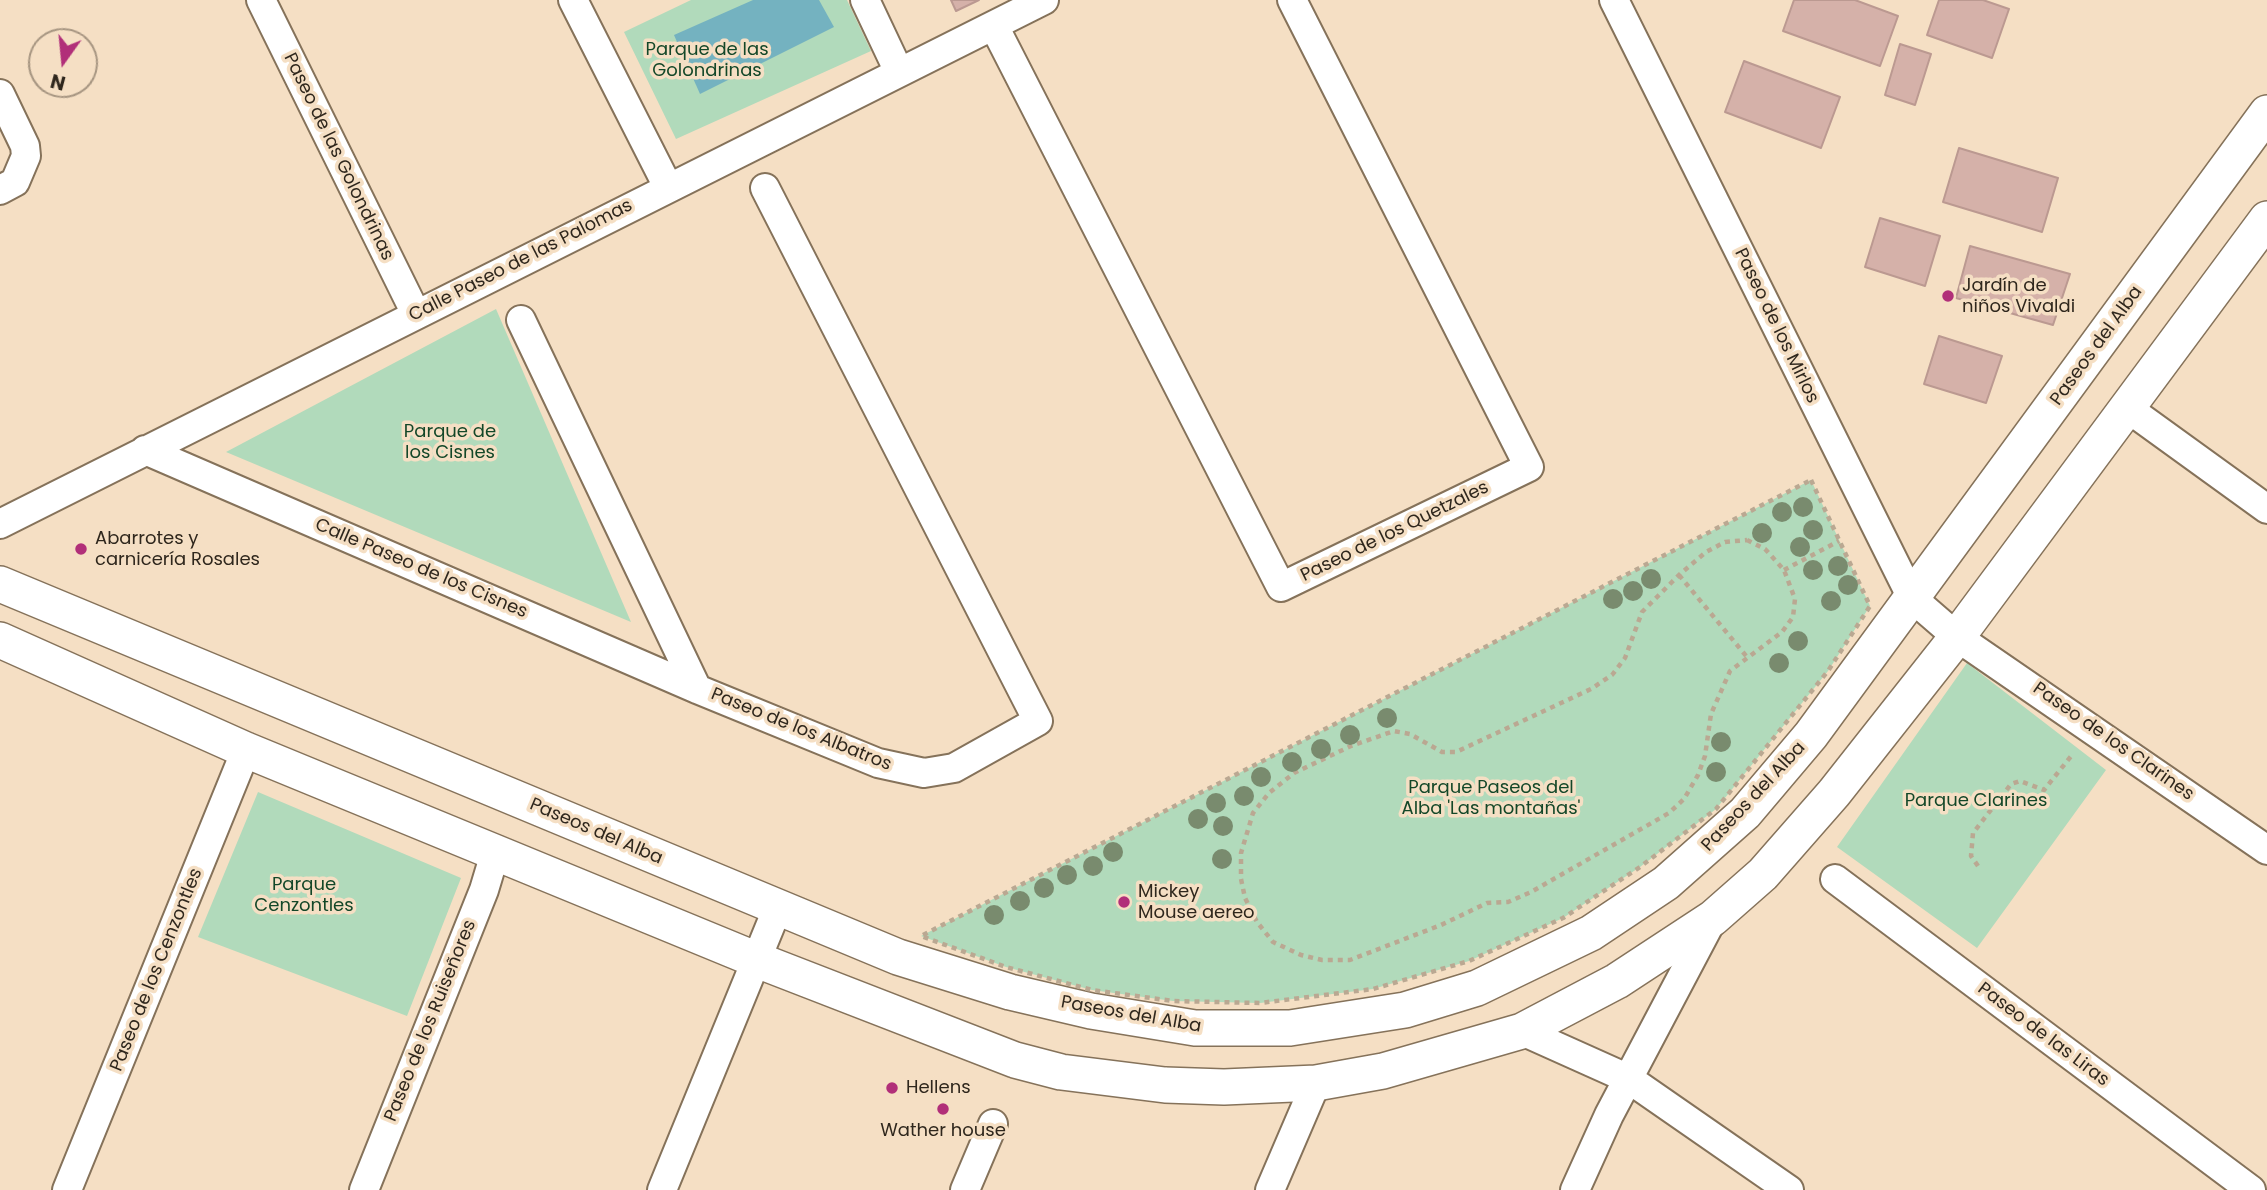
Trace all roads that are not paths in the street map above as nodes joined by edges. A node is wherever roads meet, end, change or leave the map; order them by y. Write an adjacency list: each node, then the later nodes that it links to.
1 (261, 0): 15 (street, Paseo de las Golondrinas)
2 (573, 0): 11 (street)
3 (864, 0): 8 (street)
4 (1044, 0): 7 (street, Calle Paseo de las Palomas)
5 (1292, 0): 7 (street, Paseo de los Quetzales)
6 (1614, 0): 22 (street, Paseo de los Mirlos)
7 (994, 26): 8 (street, Calle Paseo de las Palomas)
8 (899, 72): 11 (street, Calle Paseo de las Palomas)
9 (0, 94): 13 (street)
10 (2267, 113): 22 (street, Paseos del Alba)
11 (668, 187): 15 (street, Calle Paseo de las Palomas)
12 (765, 188): 25 (street, Paseo de los Albatros)
13 (0, 190)
14 (2267, 219): 17 (street)
15 (416, 314): 18 (street, Calle Paseo de las Palomas)
16 (521, 320): 25 (street, Paseo de los Albatros)
17 (2126, 407): 19 (street); 23 (street)
18 (145, 450): 20 (street, Calle Paseo de las Palomas); 25 (street, Calle Paseo de los Cisnes)
19 (2267, 509)
20 (0, 524)
21 (0, 584): 30 (street, Paseos del Alba)
22 (1912, 598): 23 (street, Paseo de los Mirlos); 30 (street, Paseos del Alba)
23 (1956, 637): 28 (street, Paseo de los Clarines); 31 (street)
24 (0, 640): 26 (street)
25 (697, 689)
26 (246, 750): 27 (street); 37 (street, Paseo de los Cenzontles)
27 (496, 850): 32 (street); 38 (street, Paseo de los Ruiseñores)
28 (2267, 850)
29 (1835, 879): 44 (street, Paseo de las Liras)
30 (778, 907): 32 (street)
31 (1713, 918): 33 (street); 34 (street)
32 (757, 960): 35 (street); 39 (street)
33 (1522, 1031): 34 (street); 35 (street)
34 (1629, 1079): 42 (street); 43 (street)
35 (1316, 1083): 41 (street)
36 (993, 1124): 40 (street)
37 (67, 1190)
38 (364, 1190)
39 (662, 1190)
40 (965, 1190)
41 (1270, 1190)
42 (1575, 1190)
43 (1789, 1190)
44 (2251, 1190)

